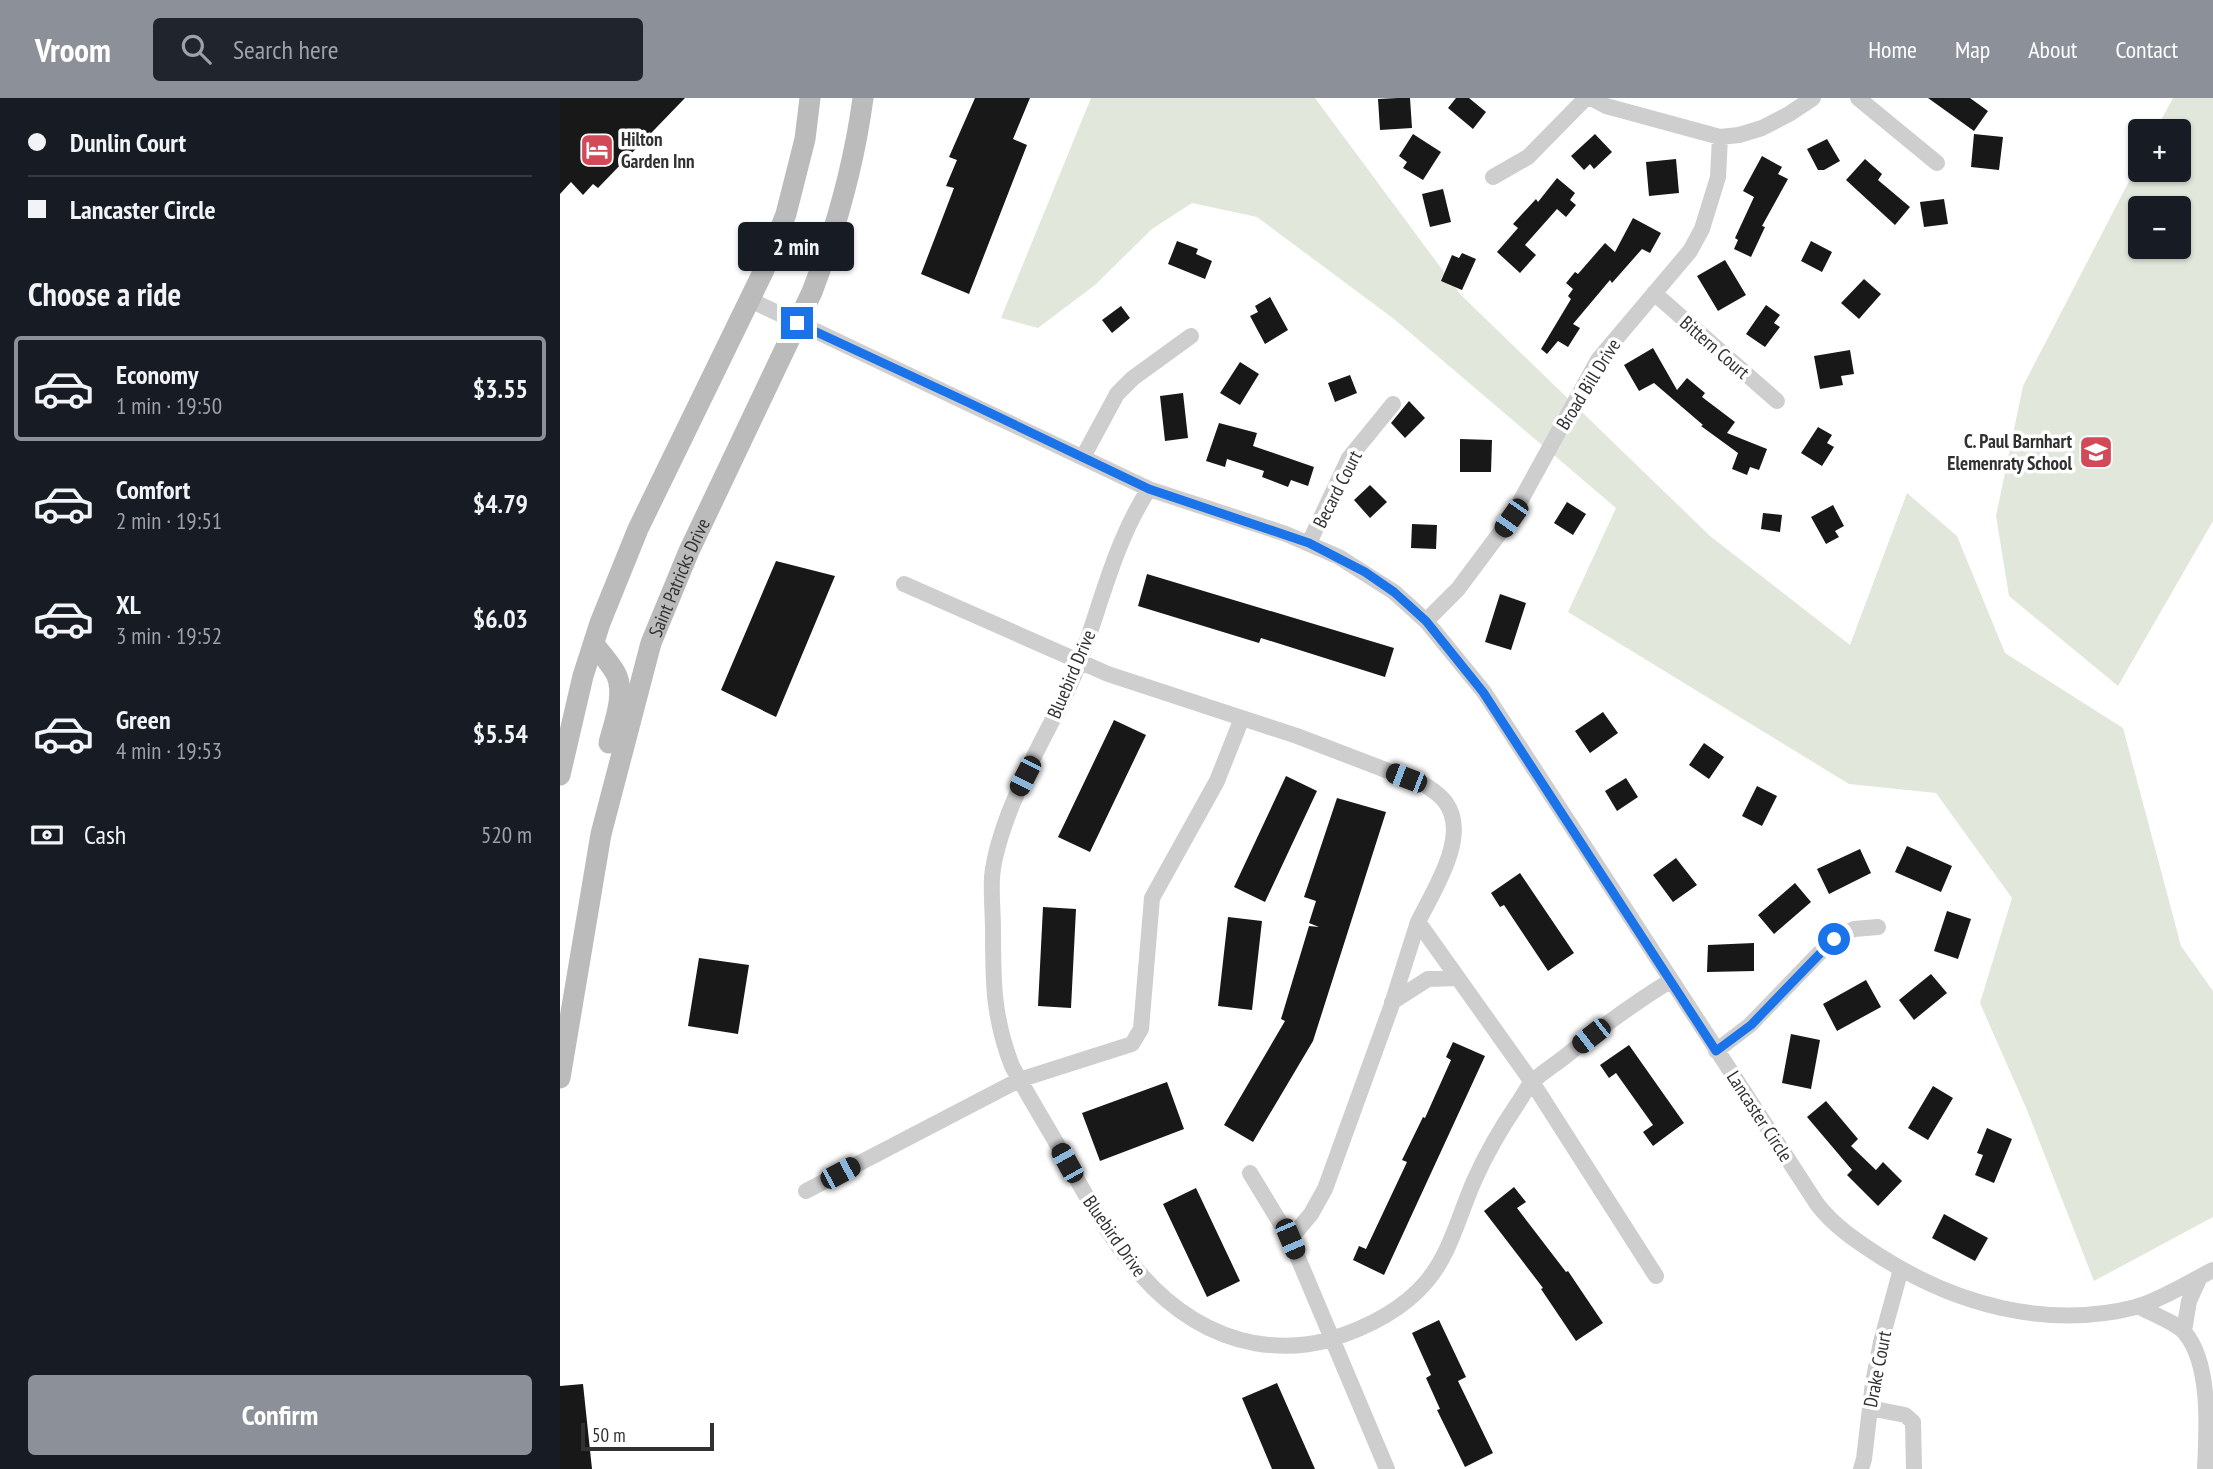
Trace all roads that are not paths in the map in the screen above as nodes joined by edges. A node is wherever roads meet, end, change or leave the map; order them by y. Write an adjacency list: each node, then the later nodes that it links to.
1 (810, 98): 11 (main road)
2 (863, 98): 12 (main road, Saint Patricks Drive)
3 (1586, 98): 9 (street)
4 (1591, 98): 7 (street)
5 (1813, 98): 7 (street)
6 (1858, 98): 8 (street)
7 (1720, 137): 10 (street, Broad Bill Drive)
8 (1937, 163)
9 (1493, 177)
10 (1654, 293): 14 (street, Bittern Court); 20 (street, Broad Bill Drive)
11 (750, 300): 12 (street, Lancaster Circle); 21 (main road)
12 (797, 323): 16 (street, Lancaster Circle); 25 (main road, Saint Patricks Drive)
13 (1191, 336): 16 (street)
14 (1777, 401)
15 (1393, 404): 18 (street, Becard Court)
16 (1083, 457): 17 (street, Lancaster Circle)
17 (1149, 489): 18 (street, Lancaster Circle); 22 (street, Bluebird Drive)
18 (1309, 543): 20 (street, Lancaster Circle)
19 (904, 584): 22 (street)
20 (1426, 621): 29 (street, Lancaster Circle)
21 (594, 644): 24 (main road); 25 (main road)
22 (1079, 663): 23 (street); 33 (street, Bluebird Drive)
23 (1242, 718): 26 (street); 33 (street)
24 (560, 775)
25 (601, 834): 32 (main road, Saint Patricks Drive)
26 (1418, 922): 28 (street); 30 (street)
27 (1878, 927): 31 (street)
28 (1458, 978): 30 (street); 34 (street)
29 (1670, 981): 31 (street, Lancaster Circle); 34 (street, Bluebird Drive)
30 (1392, 1002): 37 (street)
31 (1716, 1051): 38 (street, Lancaster Circle)
32 (560, 1078)
33 (1019, 1080): 36 (street); 43 (street, Bluebird Drive)
34 (1532, 1082): 40 (street); 43 (street, Bluebird Drive)
35 (1250, 1172): 37 (street)
36 (806, 1191)
37 (1290, 1239): 43 (street)
38 (1901, 1269): 41 (street, Lancaster Circle); 44 (street, Drake Court)
39 (2206, 1274): 41 (street, Lancaster Circle); 42 (street)
40 (1656, 1276)
41 (2138, 1306): 42 (street)
42 (2184, 1331): 48 (street)
43 (1333, 1338): 45 (street)
44 (1870, 1408): 46 (street, Drake Court); 47 (street)
45 (1387, 1469)
46 (1861, 1469)
47 (1914, 1469)
48 (2205, 1469)

